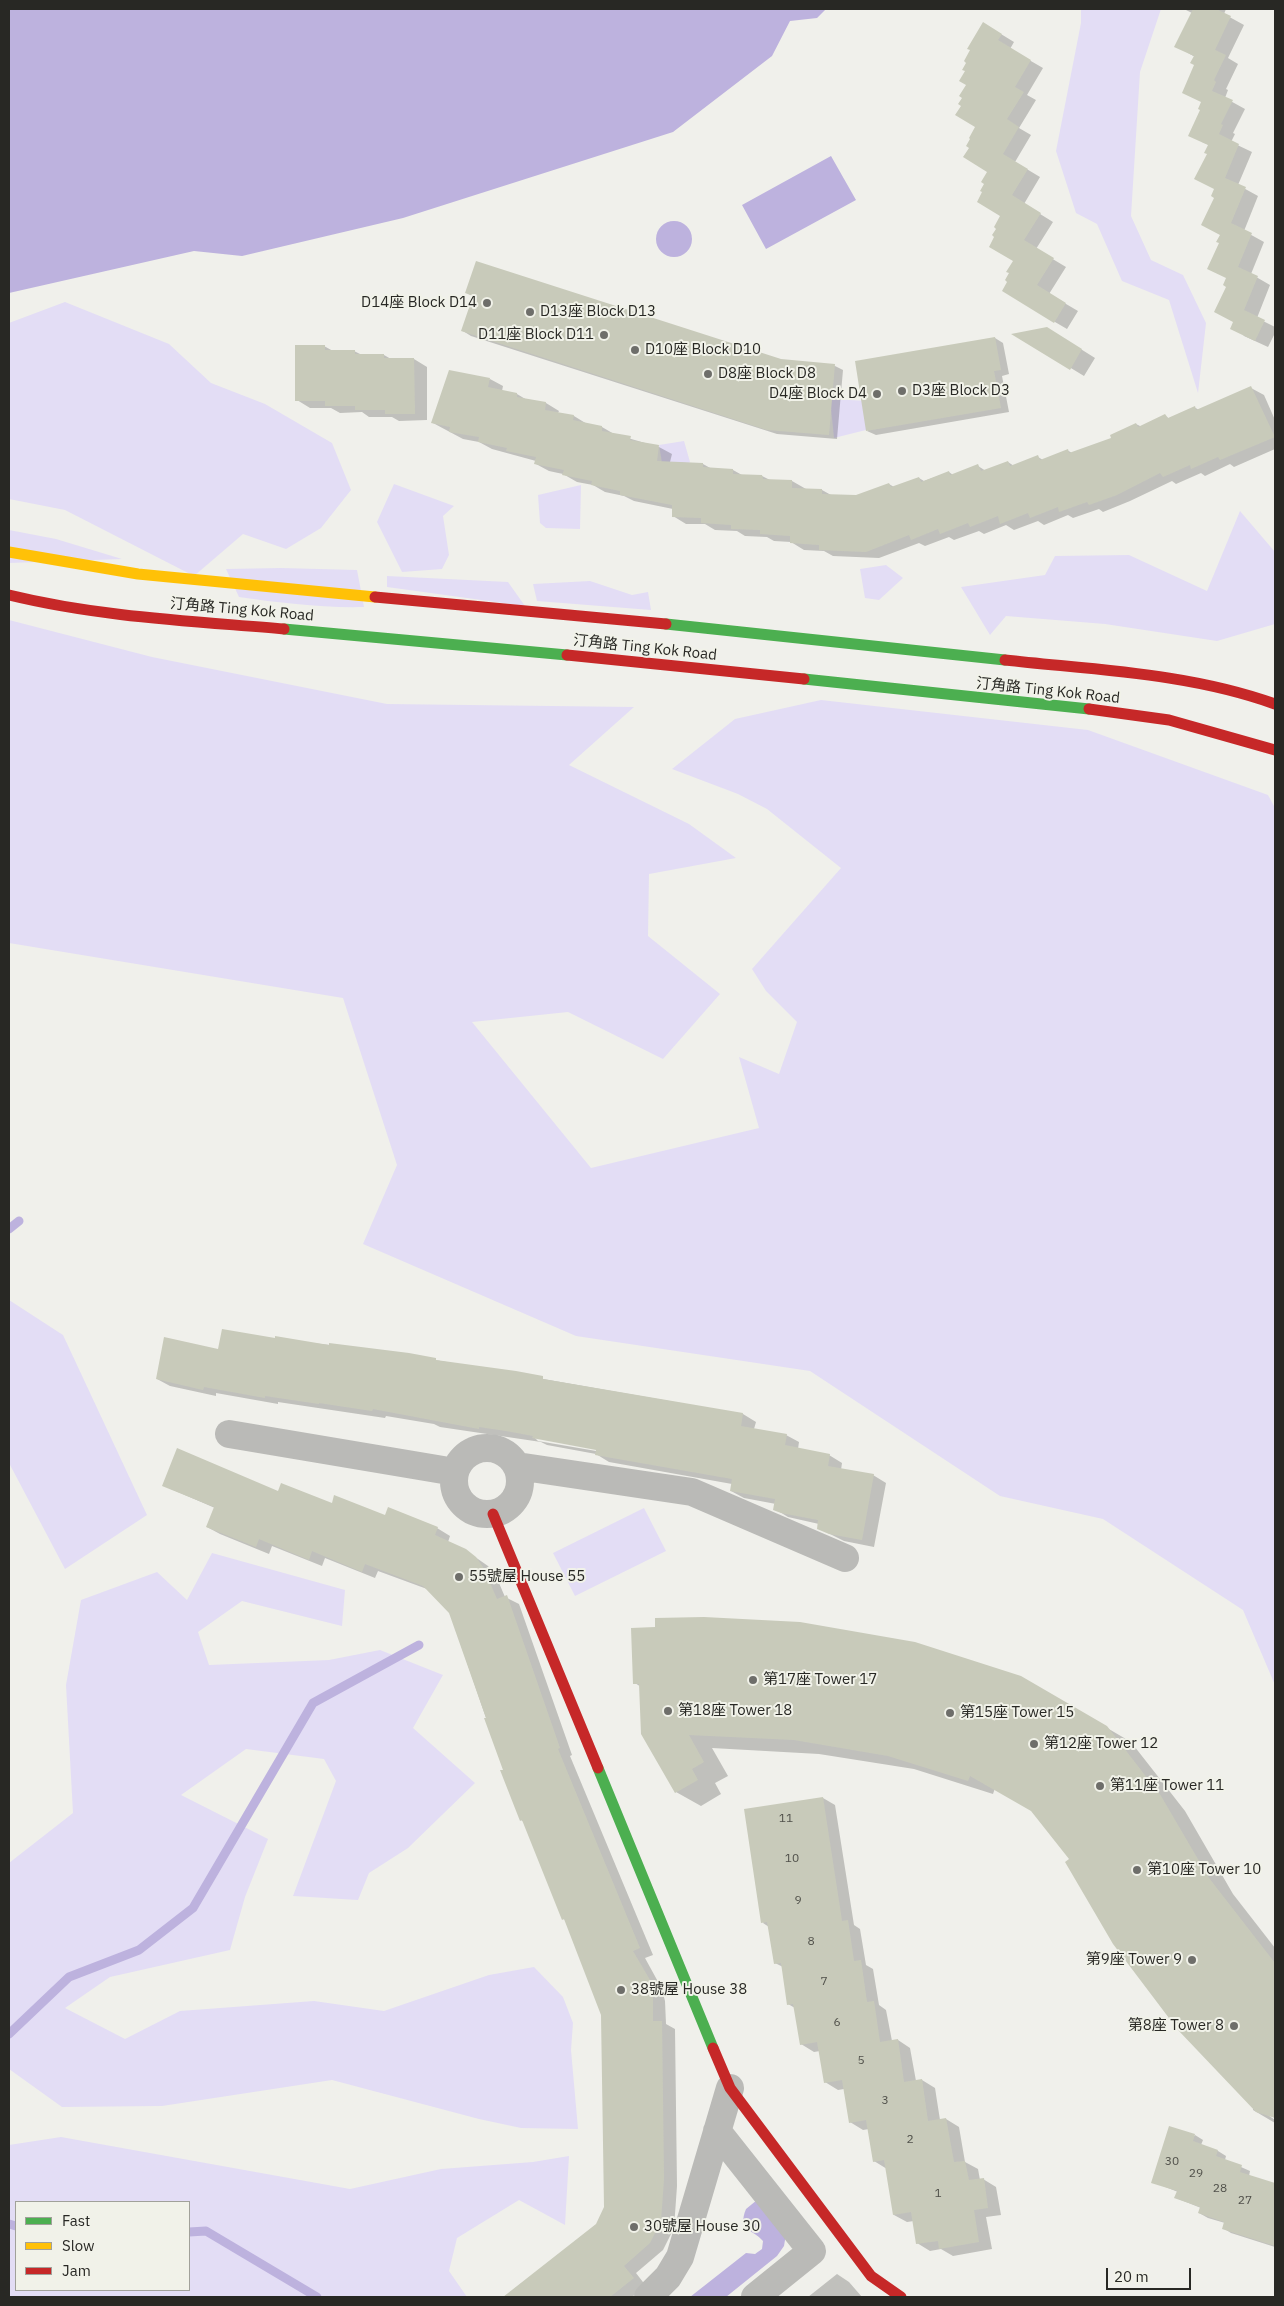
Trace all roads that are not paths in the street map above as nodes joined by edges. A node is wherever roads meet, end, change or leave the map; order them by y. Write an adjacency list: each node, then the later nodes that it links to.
1 (9, 552): 3 (main road, 汀角路 Ting Kok Road)
2 (9, 595): 4 (main road, 汀角路 Ting Kok Road)
3 (1275, 704)
4 (1275, 750)
5 (229, 1434): 7 (street)
6 (517, 1466): 7 (street); 8 (street); 9 (street)
7 (455, 1472): 8 (street)
8 (493, 1514): 10 (main road)
9 (845, 1558)
10 (730, 2088): 11 (street); 14 (main road)
11 (717, 2131): 12 (street); 13 (street)
12 (648, 2297)
13 (755, 2297)
14 (901, 2297)

